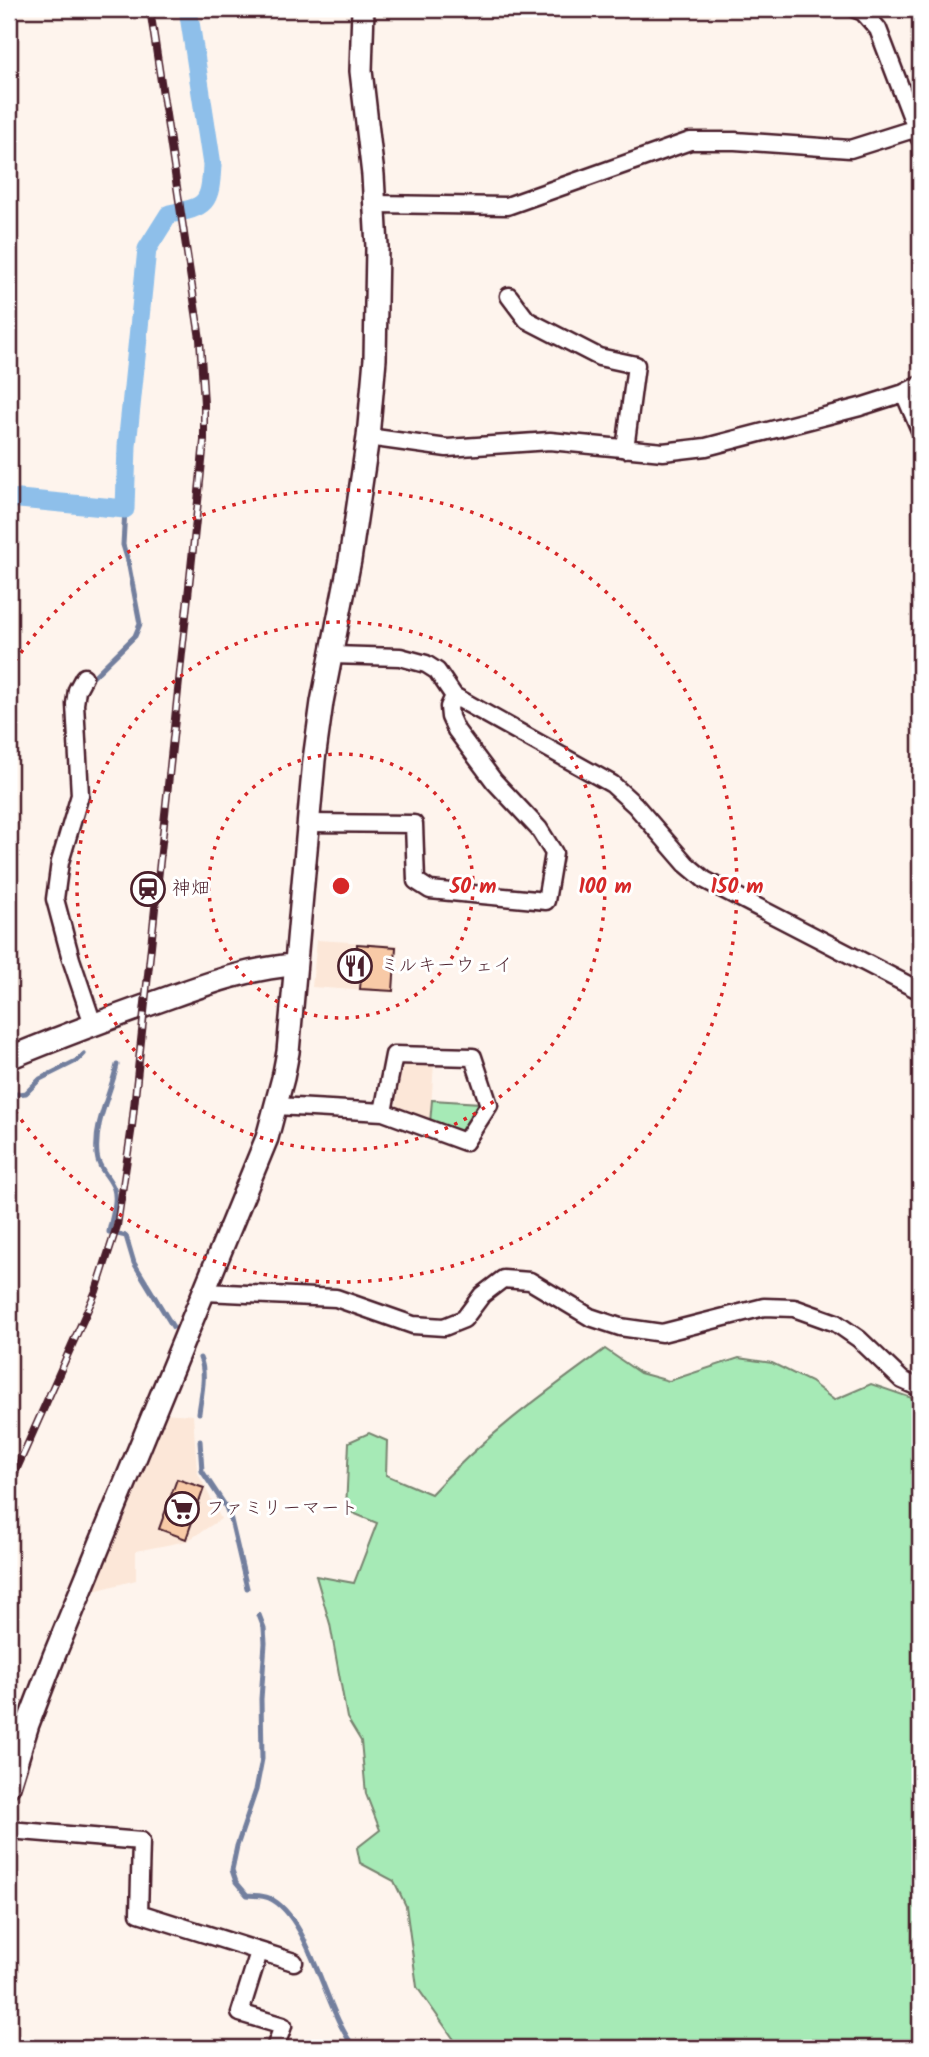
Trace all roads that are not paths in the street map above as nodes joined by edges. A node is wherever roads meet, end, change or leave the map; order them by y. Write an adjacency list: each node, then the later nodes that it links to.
1 (363, 9): 4 (street)
2 (855, 9): 3 (street)
3 (920, 131): 4 (street)
4 (375, 204): 9 (street)
5 (509, 296): 10 (street)
6 (920, 386): 7 (street)
7 (904, 393): 8 (street); 10 (street)
8 (920, 430)
9 (368, 437): 10 (street); 11 (street)
10 (625, 449)
11 (332, 655): 13 (street); 14 (street)
12 (84, 677): 17 (street)
13 (454, 696): 14 (street); 16 (street)
14 (308, 823): 15 (street)
15 (295, 965): 17 (street); 19 (street)
16 (920, 990)
17 (93, 1024): 18 (street)
18 (9, 1058)
19 (277, 1105): 20 (street); 21 (street)
20 (383, 1112): 20 (street)
21 (205, 1292): 22 (street); 23 (street)
22 (920, 1388)
23 (9, 1786)
24 (9, 1830): 25 (street)
25 (259, 1952): 26 (street); 27 (street)
26 (294, 1962)
27 (275, 2048)

